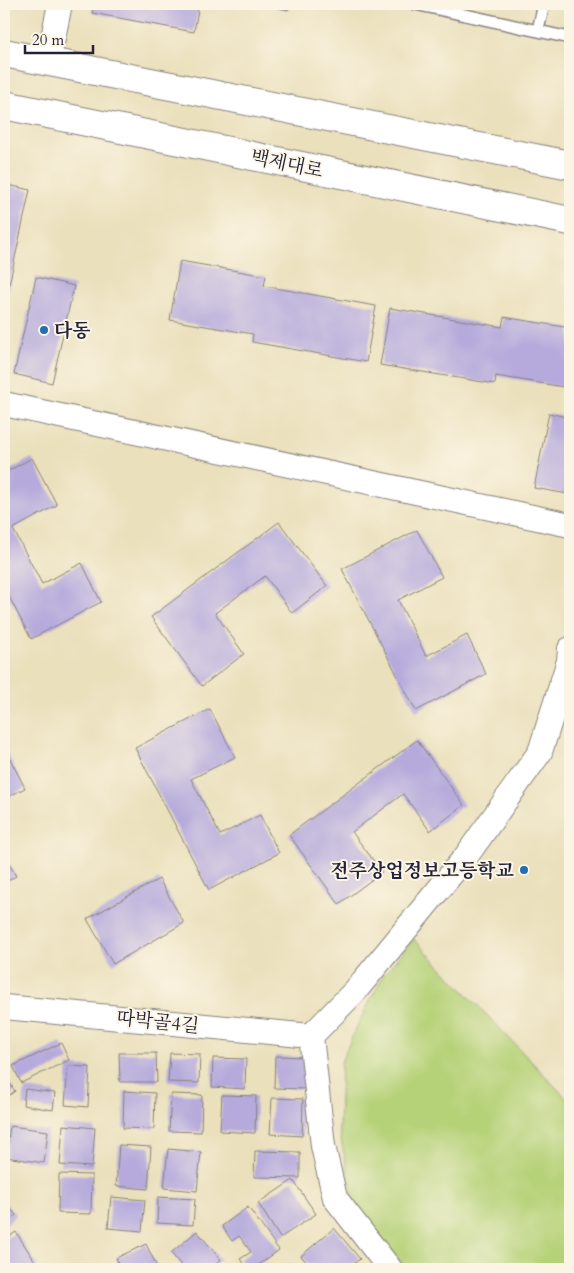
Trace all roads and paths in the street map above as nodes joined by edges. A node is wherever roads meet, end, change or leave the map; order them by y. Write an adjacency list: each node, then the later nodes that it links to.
1 (60, 4): 7 (street)
2 (416, 4): 4 (lane)
3 (544, 4): 4 (lane)
4 (538, 30): 5 (lane)
5 (570, 38)
6 (4, 53): 7 (street)
7 (48, 62): 9 (street)
8 (4, 105): 10 (street, 백제대로)
9 (570, 165)
10 (570, 221)
11 (4, 404): 12 (street)
12 (570, 525)
13 (570, 658): 15 (street)
14 (4, 1007): 15 (street, 따박골4길)
15 (311, 1036): 16 (street)
16 (390, 1269)

